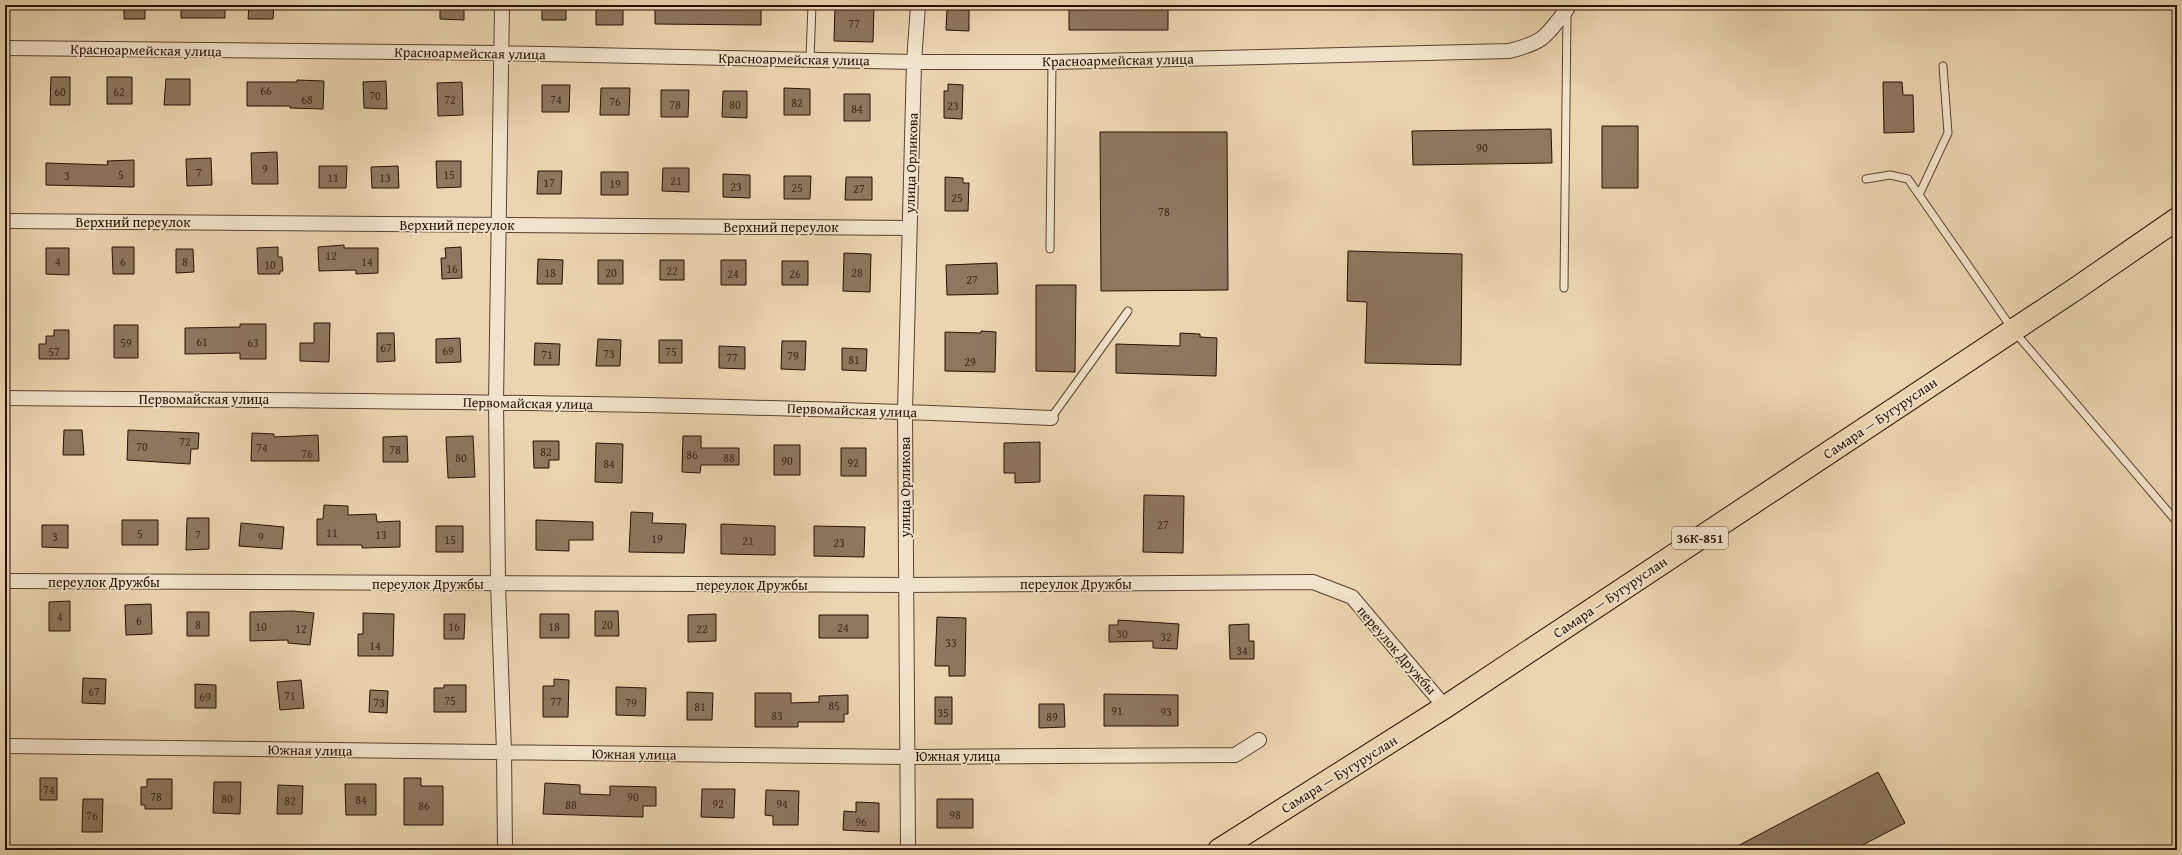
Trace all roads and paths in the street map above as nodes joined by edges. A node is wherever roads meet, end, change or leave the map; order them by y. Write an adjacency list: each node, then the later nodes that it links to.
1 (502, 5): 6 (street)
2 (812, 5): 7 (lane)
3 (918, 5): 8 (street, улица Орликова)
4 (1567, 7): 9 (street, Красноармейская улица); 18 (lane)
5 (5, 48): 6 (street, Красноармейская улица)
6 (501, 53): 7 (street, Красноармейская улица); 15 (street)
7 (810, 59): 8 (street, Красноармейская улица)
8 (914, 62): 9 (street, Красноармейская улица); 16 (street, улица Орликова)
9 (1052, 62): 17 (lane)
10 (1943, 66): 12 (lane)
11 (1866, 178): 12 (lane)
12 (1919, 194): 20 (lane)
13 (2177, 219): 20 (main road, Самара — Бугуруслан / 36К-851)
14 (5, 221): 15 (street, Верхний переулок)
15 (499, 225): 16 (street, Верхний переулок); 22 (street)
16 (909, 228): 23 (street, улица Орликова)
17 (1050, 249)
18 (1564, 288)
19 (1128, 311): 24 (lane)
20 (2013, 330): 25 (lane); 29 (main road, Самара — Бугуруслан / 36К-851)
21 (5, 398): 22 (street, Первомайская улица)
22 (496, 402): 23 (street, Первомайская улица); 27 (street)
23 (905, 411): 24 (street, Первомайская улица); 28 (street, улица Орликова)
24 (1051, 418)
25 (2177, 522)
26 (5, 581): 27 (street, переулок Дружбы)
27 (498, 585): 28 (street, переулок Дружбы); 32 (street)
28 (905, 585): 29 (street, переулок Дружбы); 33 (street, улица Орликова)
29 (1445, 707): 36 (main road, Самара — Бугуруслан / 36К-851)
30 (1259, 740): 33 (street, Южная улица)
31 (5, 746): 32 (street, Южная улица)
32 (504, 752): 33 (street, Южная улица); 34 (street)
33 (907, 757): 35 (street, улица Орликова)
34 (504, 850)
35 (908, 850)
36 (1219, 850)

